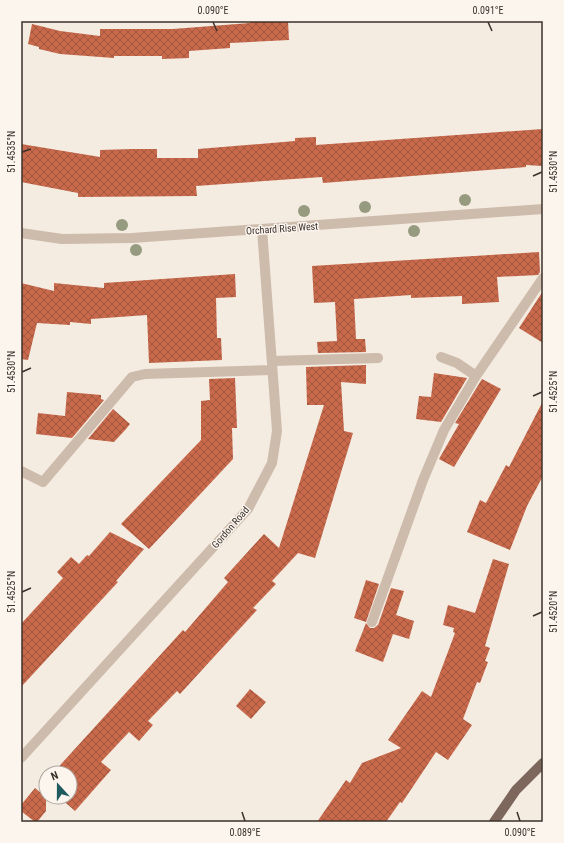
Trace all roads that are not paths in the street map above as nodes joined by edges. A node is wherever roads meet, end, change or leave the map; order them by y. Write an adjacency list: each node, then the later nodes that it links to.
1 (543, 209): 2 (street, Orchard Rise West)
2 (262, 229): 3 (street, Orchard Rise West); 7 (street, Gordon Road)
3 (21, 233)
4 (543, 278): 8 (street)
5 (441, 357): 8 (street)
6 (378, 358): 7 (street)
7 (272, 366): 9 (street); 11 (street, Gordon Road)
8 (476, 376): 10 (street)
9 (21, 470)
10 (372, 622)
11 (21, 758)
12 (543, 763): 13 (main road)
13 (494, 822)

